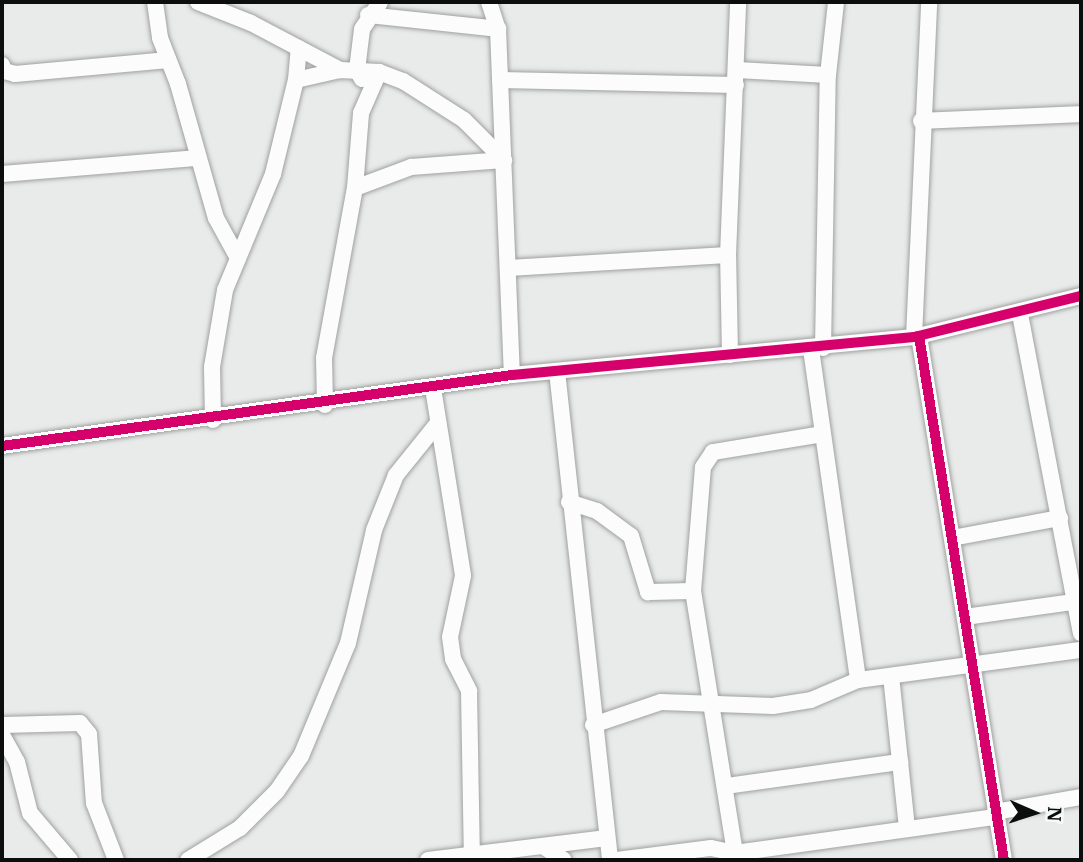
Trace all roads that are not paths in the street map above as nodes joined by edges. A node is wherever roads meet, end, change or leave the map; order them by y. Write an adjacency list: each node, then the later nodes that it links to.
1 (155, 2): 11 (street)
2 (198, 2): 10 (street)
3 (380, 2): 8 (street)
4 (489, 2): 9 (street)
5 (738, 2): 17 (street)
6 (836, 2): 16 (street)
7 (929, 2): 22 (street)
8 (365, 22): 9 (street); 14 (street); 15 (street)
9 (498, 29): 19 (street)
10 (299, 48): 13 (street); 18 (street)
11 (168, 60): 12 (street); 23 (street)
12 (2, 65)
13 (340, 70): 14 (street); 18 (street)
14 (357, 70): 15 (street); 20 (street)
15 (379, 72): 20 (street); 24 (street)
16 (828, 75): 17 (street); 33 (street)
17 (736, 77): 19 (street); 27 (street)
18 (296, 80): 28 (street)
19 (500, 80): 24 (street)
20 (368, 91): 26 (street)
21 (1081, 114): 22 (street)
22 (921, 121): 32 (street)
23 (198, 158): 25 (street); 28 (street)
24 (504, 160): 26 (street); 29 (street)
25 (2, 174)
26 (355, 188): 38 (street)
27 (728, 255): 29 (street); 34 (street)
28 (237, 258): 39 (street)
29 (508, 268): 36 (street)
30 (1081, 296): 31 (street)
31 (1020, 314): 32 (street); 44 (street)
32 (916, 337): 33 (street); 45 (street)
33 (817, 348): 34 (street); 41 (street)
34 (730, 355): 35 (street)
35 (557, 371): 36 (street); 43 (street)
36 (512, 375): 37 (street)
37 (433, 388): 38 (street); 40 (street)
38 (325, 405): 39 (street)
39 (213, 420): 42 (street)
40 (438, 423): 66 (street); 69 (street)
41 (823, 434): 46 (street); 53 (street)
42 (2, 446)
43 (569, 502): 46 (street); 56 (street)
44 (1060, 518): 45 (street); 47 (street)
45 (952, 538): 48 (street)
46 (693, 591): 54 (street)
47 (1079, 602): 48 (street); 49 (street)
48 (965, 617): 51 (street)
49 (1081, 633)
50 (1081, 650): 51 (street)
51 (973, 666): 52 (street); 61 (street)
52 (891, 676): 53 (street); 58 (street)
53 (858, 680): 54 (street)
54 (714, 701): 56 (street); 59 (street)
55 (2, 725): 68 (street)
56 (593, 725): 63 (street)
57 (2, 735): 67 (street)
58 (900, 762): 59 (street); 62 (street)
59 (726, 786): 65 (street)
60 (1081, 797): 61 (street)
61 (995, 814): 62 (street); 74 (street)
62 (907, 829): 65 (street)
63 (607, 838): 64 (street); 72 (street)
64 (543, 846): 66 (street); 71 (street)
65 (735, 853): 73 (street)
66 (471, 858): 70 (street)
67 (70, 860)
68 (116, 860)
69 (188, 860)
70 (428, 860)
71 (564, 860)
72 (610, 860)
73 (617, 860)
74 (1004, 860)

